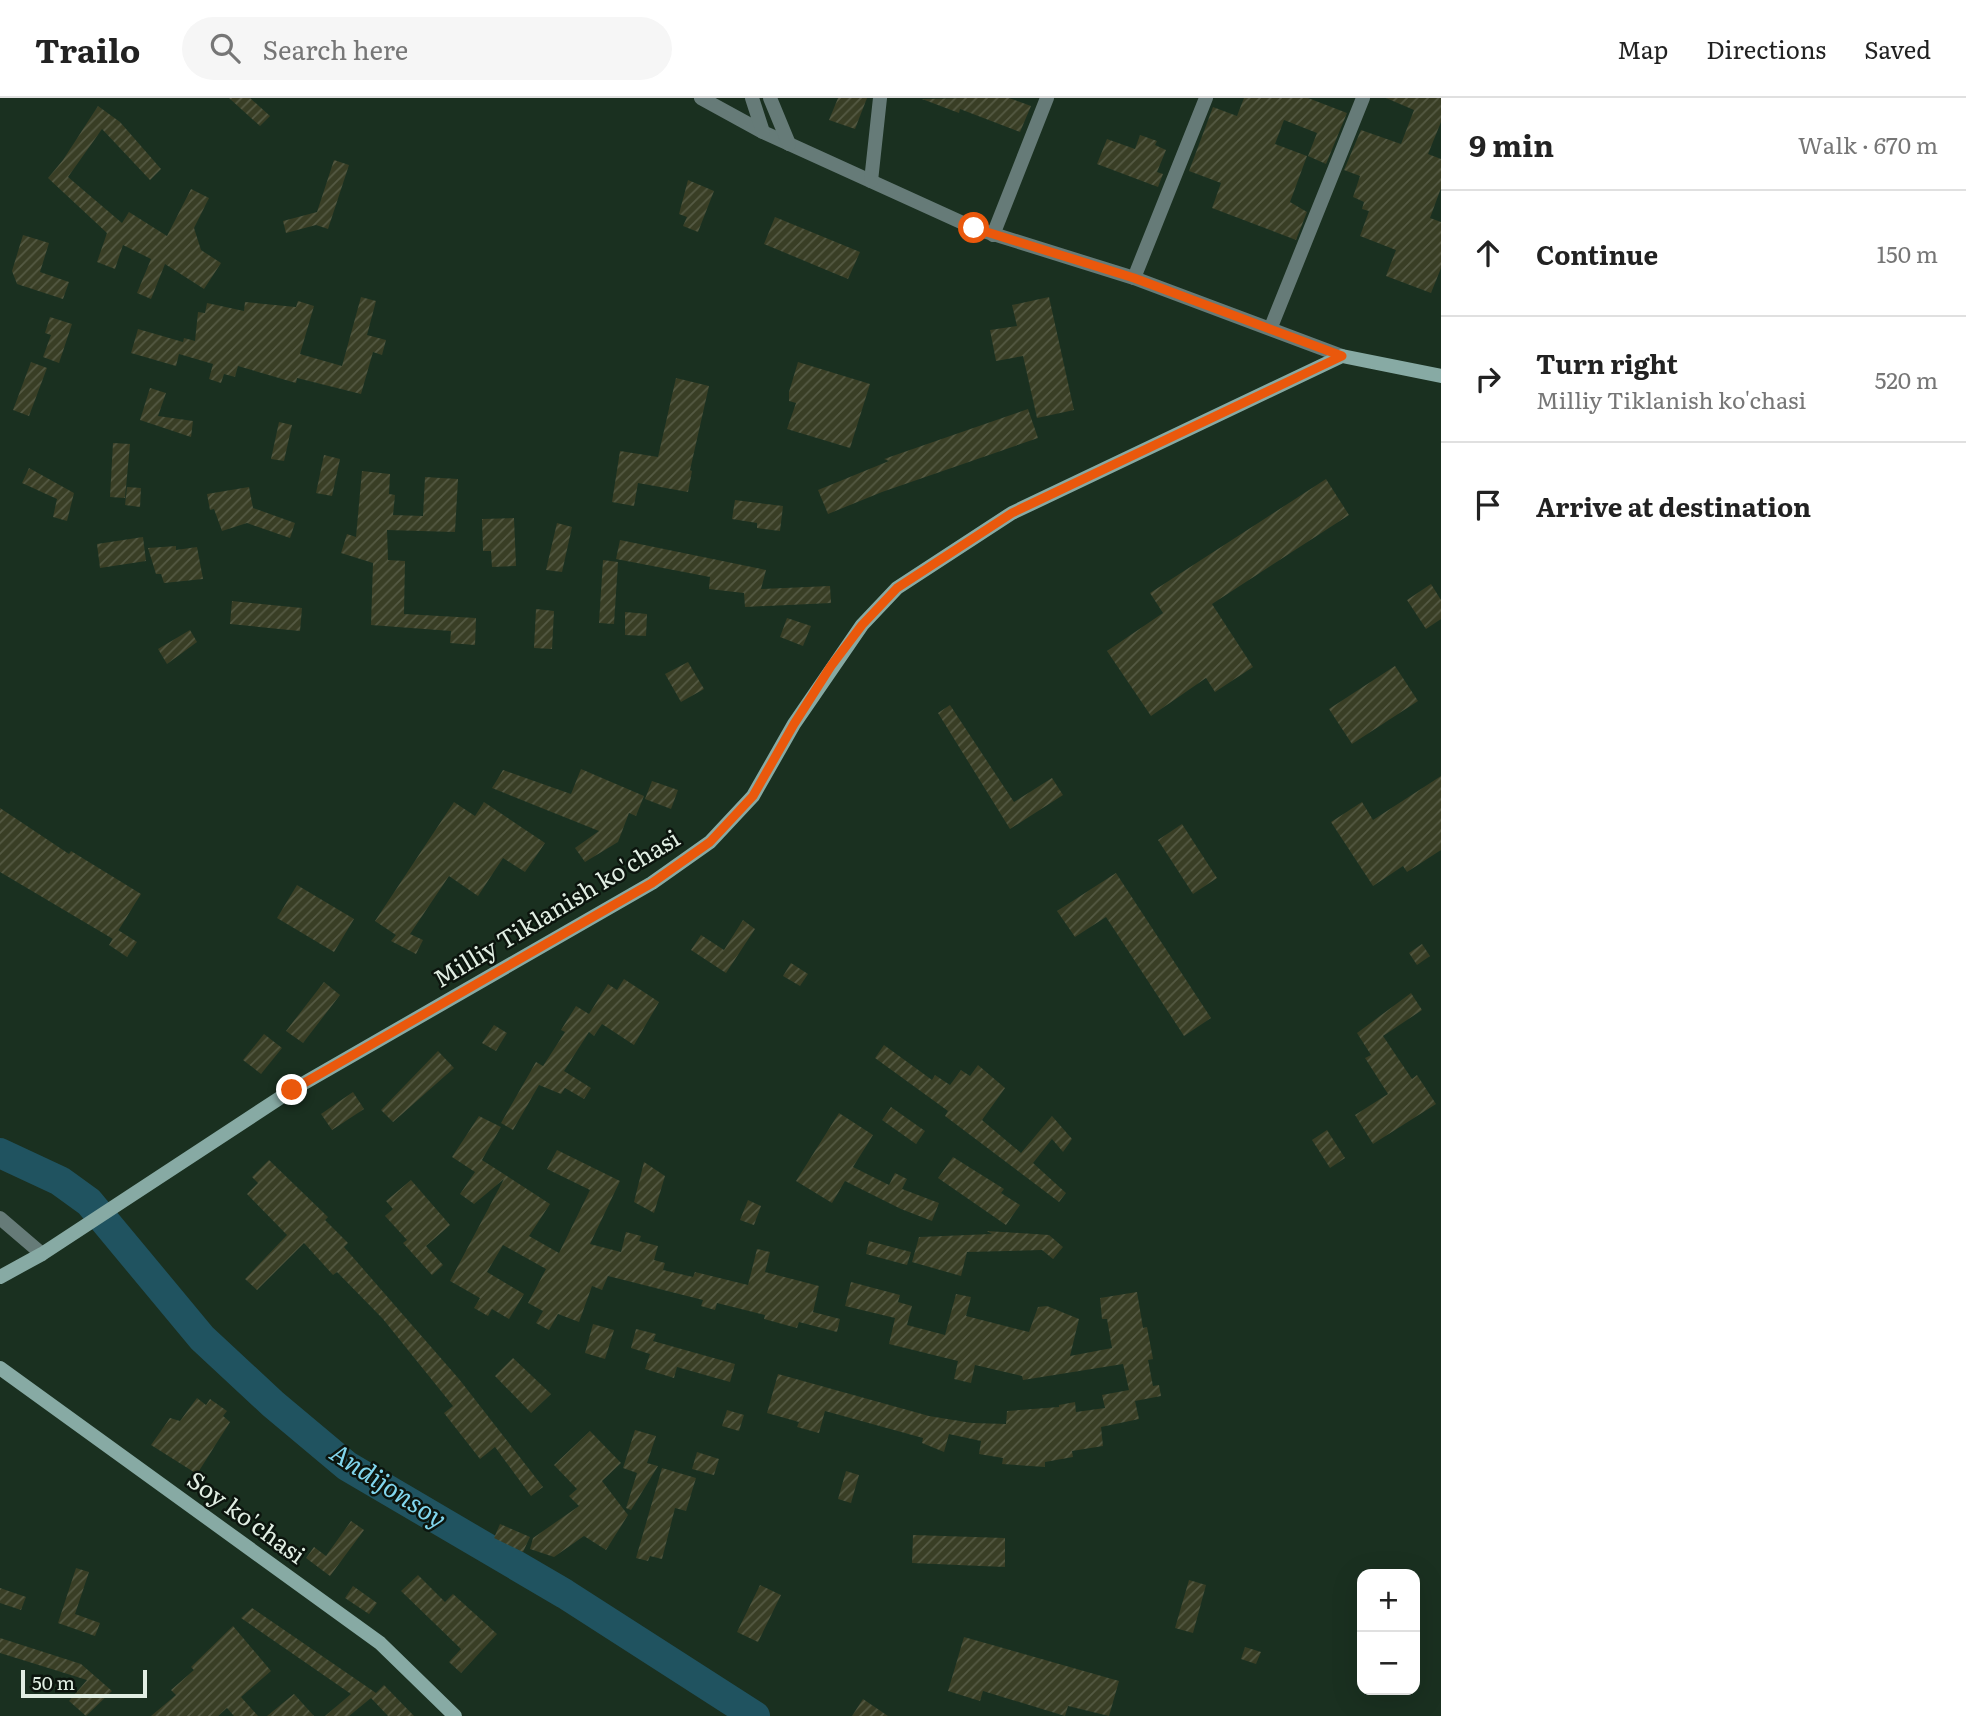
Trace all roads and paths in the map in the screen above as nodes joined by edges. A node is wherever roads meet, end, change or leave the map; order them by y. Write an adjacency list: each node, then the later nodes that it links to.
1 (701, 98): 8 (street)
2 (752, 98): 8 (street)
3 (770, 98): 9 (street)
4 (880, 98): 10 (street)
5 (1047, 98): 11 (street)
6 (1206, 98): 12 (street)
7 (1363, 98): 13 (street)
8 (762, 132): 9 (street)
9 (789, 144): 10 (street)
10 (871, 181): 11 (street)
11 (993, 235): 12 (street)
12 (1134, 278): 13 (street)
13 (1270, 327): 14 (street)
14 (1342, 356): 15 (main road); 17 (main road, Milliy Tiklanish ko'chasi)
15 (1441, 376)
16 (0, 1219): 17 (street)
17 (42, 1254): 18 (main road, Milliy Tiklanish ko'chasi)
18 (0, 1277)
19 (0, 1368): 20 (main road, Soy ko'chasi)
20 (454, 1716)

